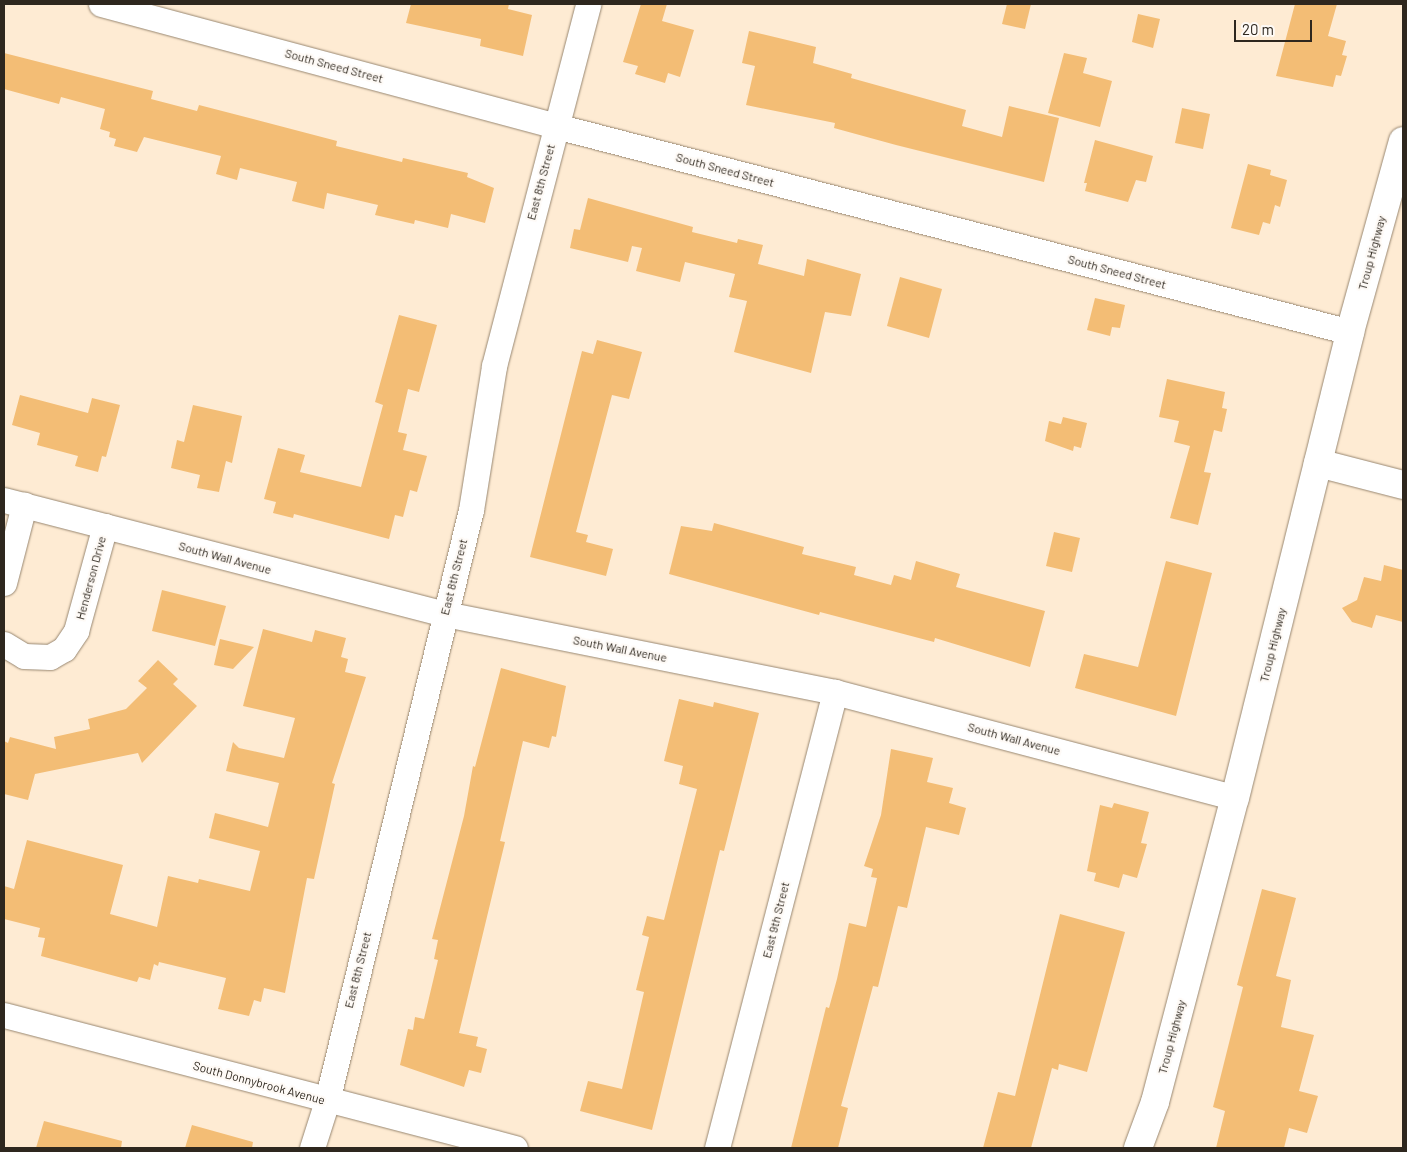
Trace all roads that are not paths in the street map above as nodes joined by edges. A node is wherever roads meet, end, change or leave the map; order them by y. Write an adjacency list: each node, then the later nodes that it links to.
1 (101, 4): 3 (street, South Sneed Street)
2 (588, 4): 3 (street, East 8th Street)
3 (556, 126): 5 (street, South Sneed Street); 11 (street, East 8th Street)
4 (1403, 141): 5 (main road, Troup Highway)
5 (1350, 332): 6 (main road, Troup Highway)
6 (1318, 463): 7 (main road); 14 (main road, Troup Highway)
7 (1403, 485)
8 (14, 503): 9 (street, South Wall Avenue); 10 (street)
9 (105, 526): 11 (street, South Wall Avenue); 12 (street, Henderson Drive)
10 (4, 583)
11 (445, 614): 13 (street, South Wall Avenue); 16 (street, East 8th Street)
12 (4, 644)
13 (835, 692): 14 (street, South Wall Avenue); 19 (street, East 9th Street)
14 (1235, 798): 20 (main road, Troup Highway)
15 (4, 1015): 16 (street, South Donnybrook Avenue)
16 (327, 1101): 17 (street, East 8th Street); 18 (street, South Donnybrook Avenue)
17 (312, 1148)
18 (515, 1148)
19 (717, 1148)
20 (1138, 1148)

